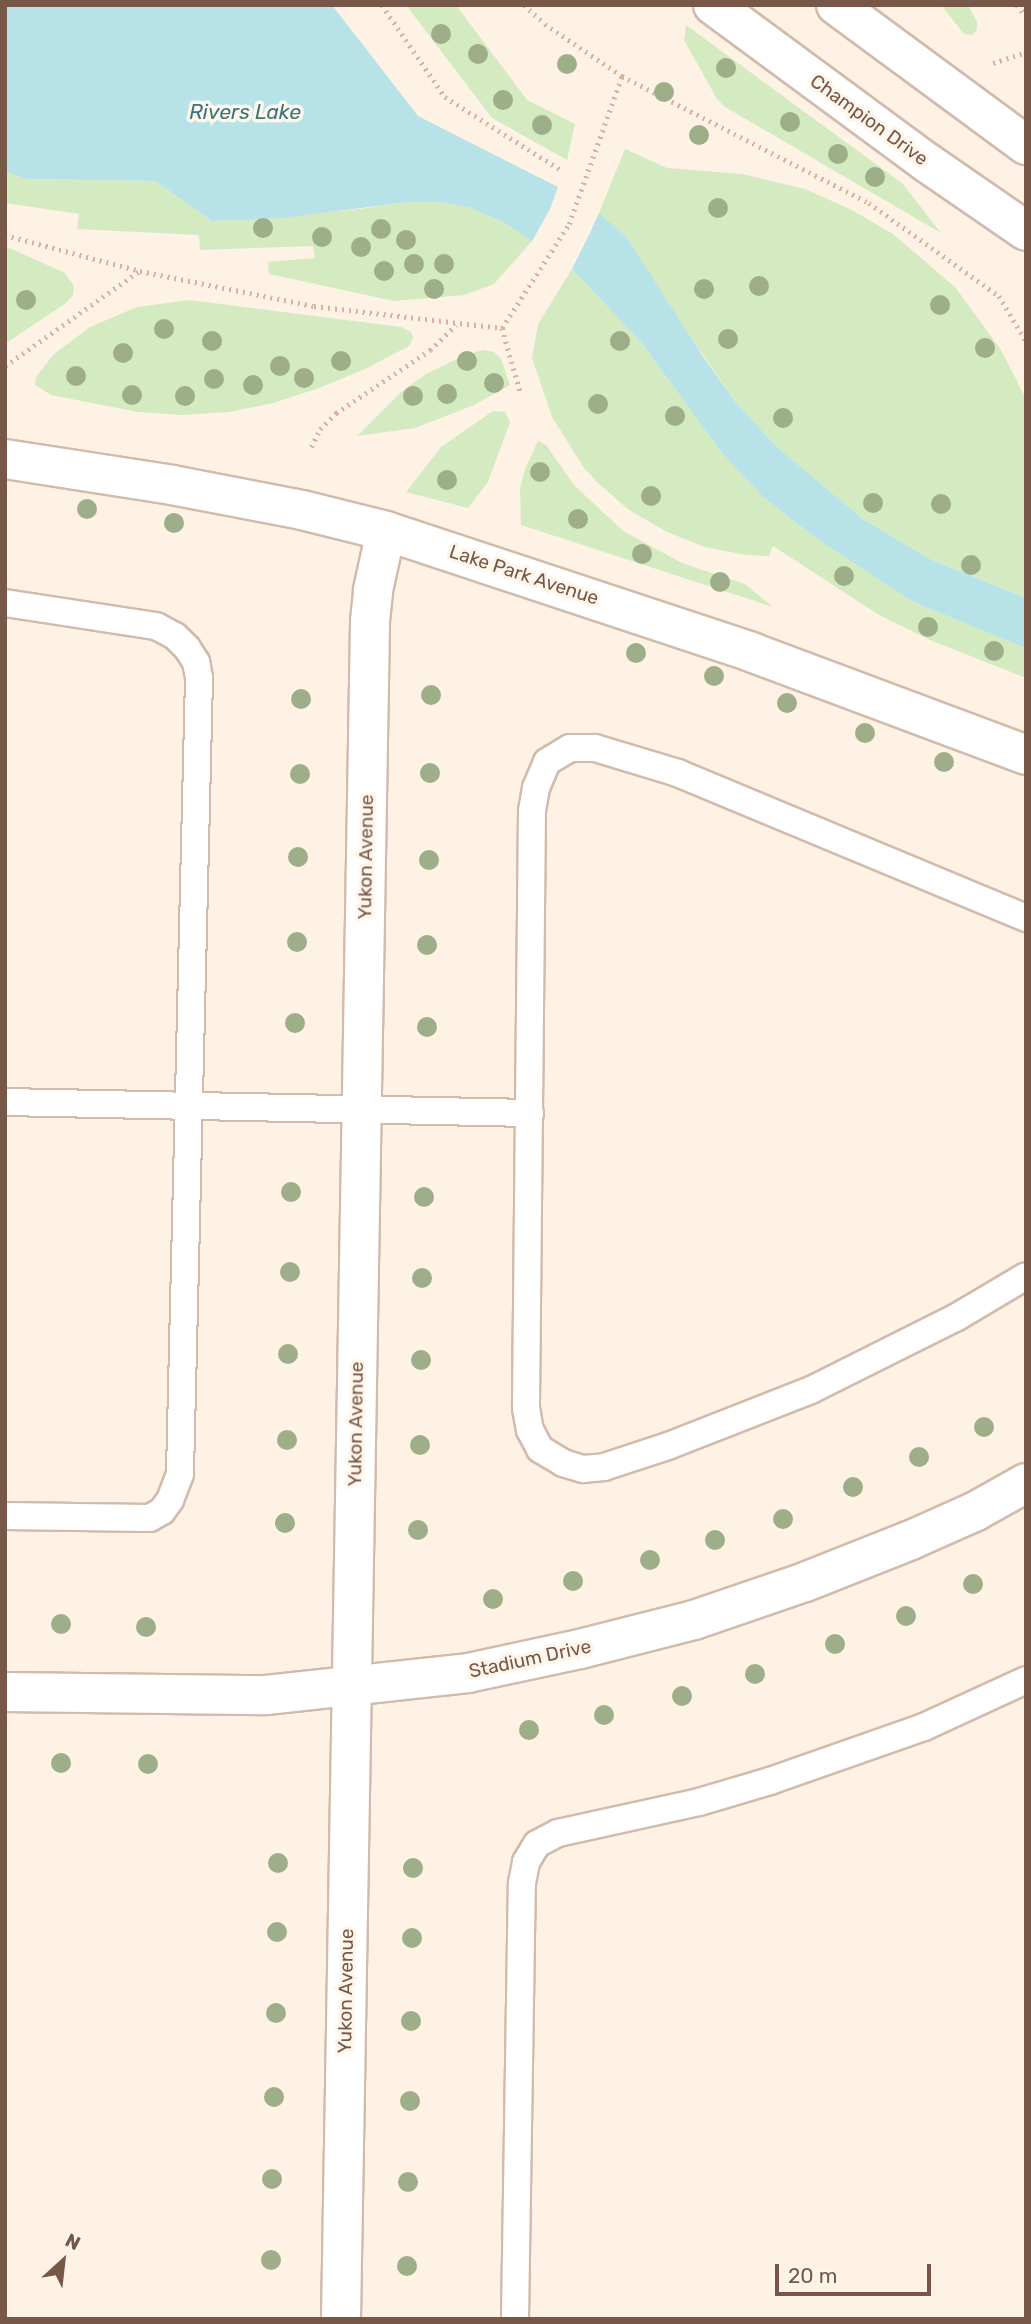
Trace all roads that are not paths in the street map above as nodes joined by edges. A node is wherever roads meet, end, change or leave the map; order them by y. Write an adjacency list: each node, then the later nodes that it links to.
1 (713, 5): 4 (street, Champion Drive)
2 (836, 5): 3 (street)
3 (1026, 145)
4 (1026, 231)
5 (5, 459): 6 (street, Lake Park Avenue)
6 (386, 531): 8 (street, Lake Park Avenue); 12 (street, Yukon Avenue)
7 (5, 603): 11 (lane)
8 (1026, 755)
9 (1026, 918): 13 (lane)
10 (5, 1102): 11 (lane)
11 (190, 1105): 12 (lane); 16 (lane)
12 (362, 1107): 13 (lane); 18 (street, Yukon Avenue)
13 (530, 1113): 14 (lane)
14 (1026, 1276)
15 (1026, 1483): 18 (street, Stadium Drive)
16 (5, 1516)
17 (1026, 1680): 21 (lane)
18 (352, 1688): 19 (street, Stadium Drive); 20 (street, Yukon Avenue)
19 (5, 1692)
20 (341, 2319)
21 (515, 2319)

